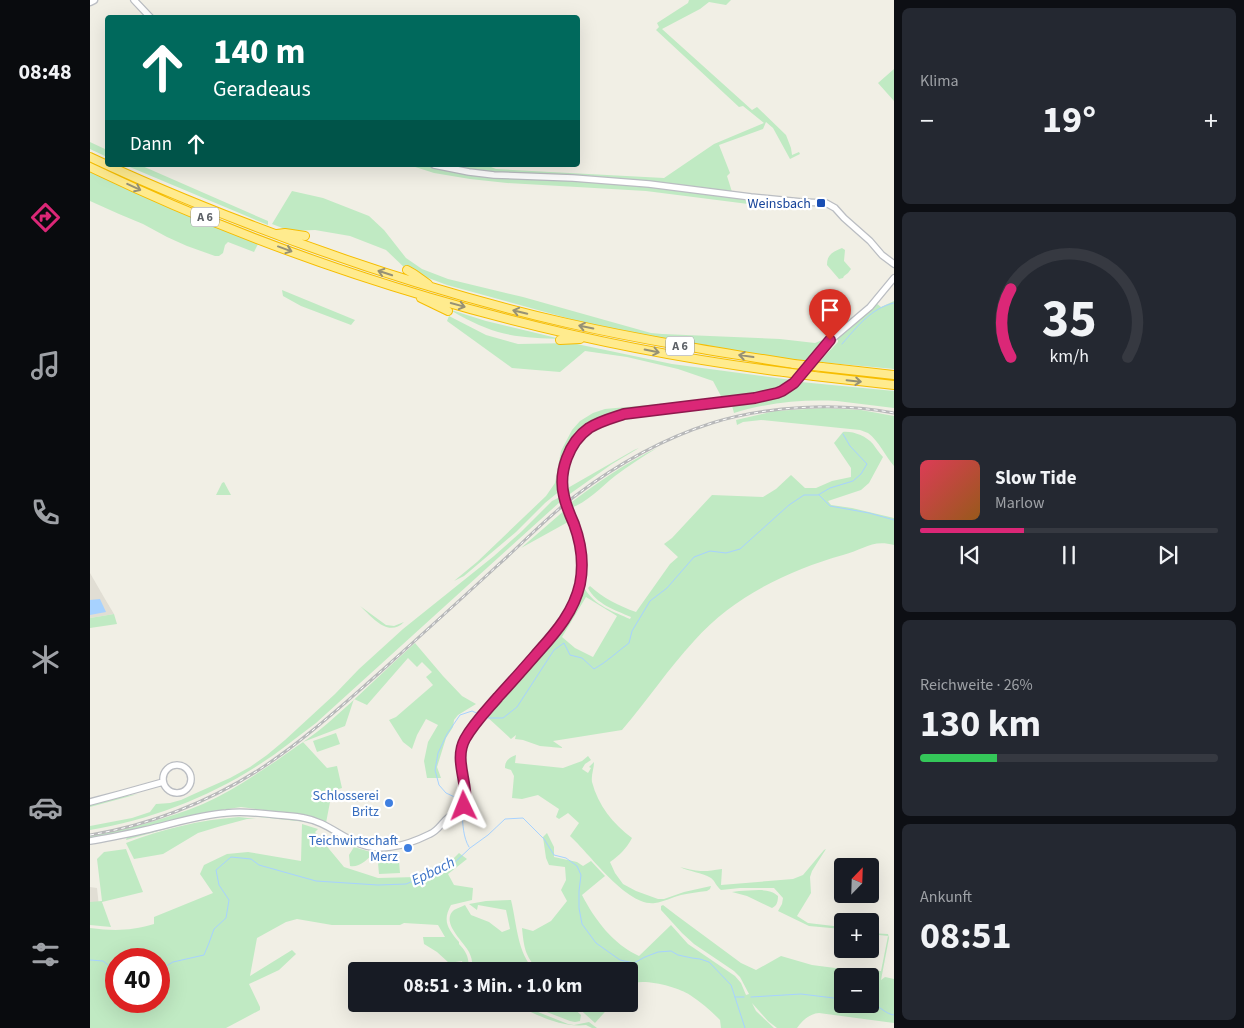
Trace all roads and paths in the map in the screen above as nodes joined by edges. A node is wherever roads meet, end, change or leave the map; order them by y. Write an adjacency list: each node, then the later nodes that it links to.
1 (94, 0): 3 (main road)
2 (134, 0): 4 (street)
3 (90, 2)
4 (147, 15)
5 (90, 157): 6 (highway, A 6)
6 (105, 164)
7 (90, 167): 16 (highway, A 6, one-way to 16)
8 (113, 167): 10 (highway, A 6)
9 (444, 167): 12 (street)
10 (274, 234): 11 (highway); 15 (highway, A 6, one-way to 10)
11 (305, 236)
12 (894, 264)
13 (407, 270): 15 (highway)
14 (894, 278): 24 (street)
15 (432, 288): 20 (highway, A 6, one-way to 15, bridge)
16 (411, 292): 17 (highway); 18 (highway, A 6, one-way to 18)
17 (448, 311)
18 (587, 338): 19 (highway); 21 (highway, A 6, one-way to 21, bridge)
19 (560, 340)
20 (894, 375)
21 (894, 385)
22 (164, 782): 22 (street); 23 (street)
23 (90, 802)
24 (90, 841)

